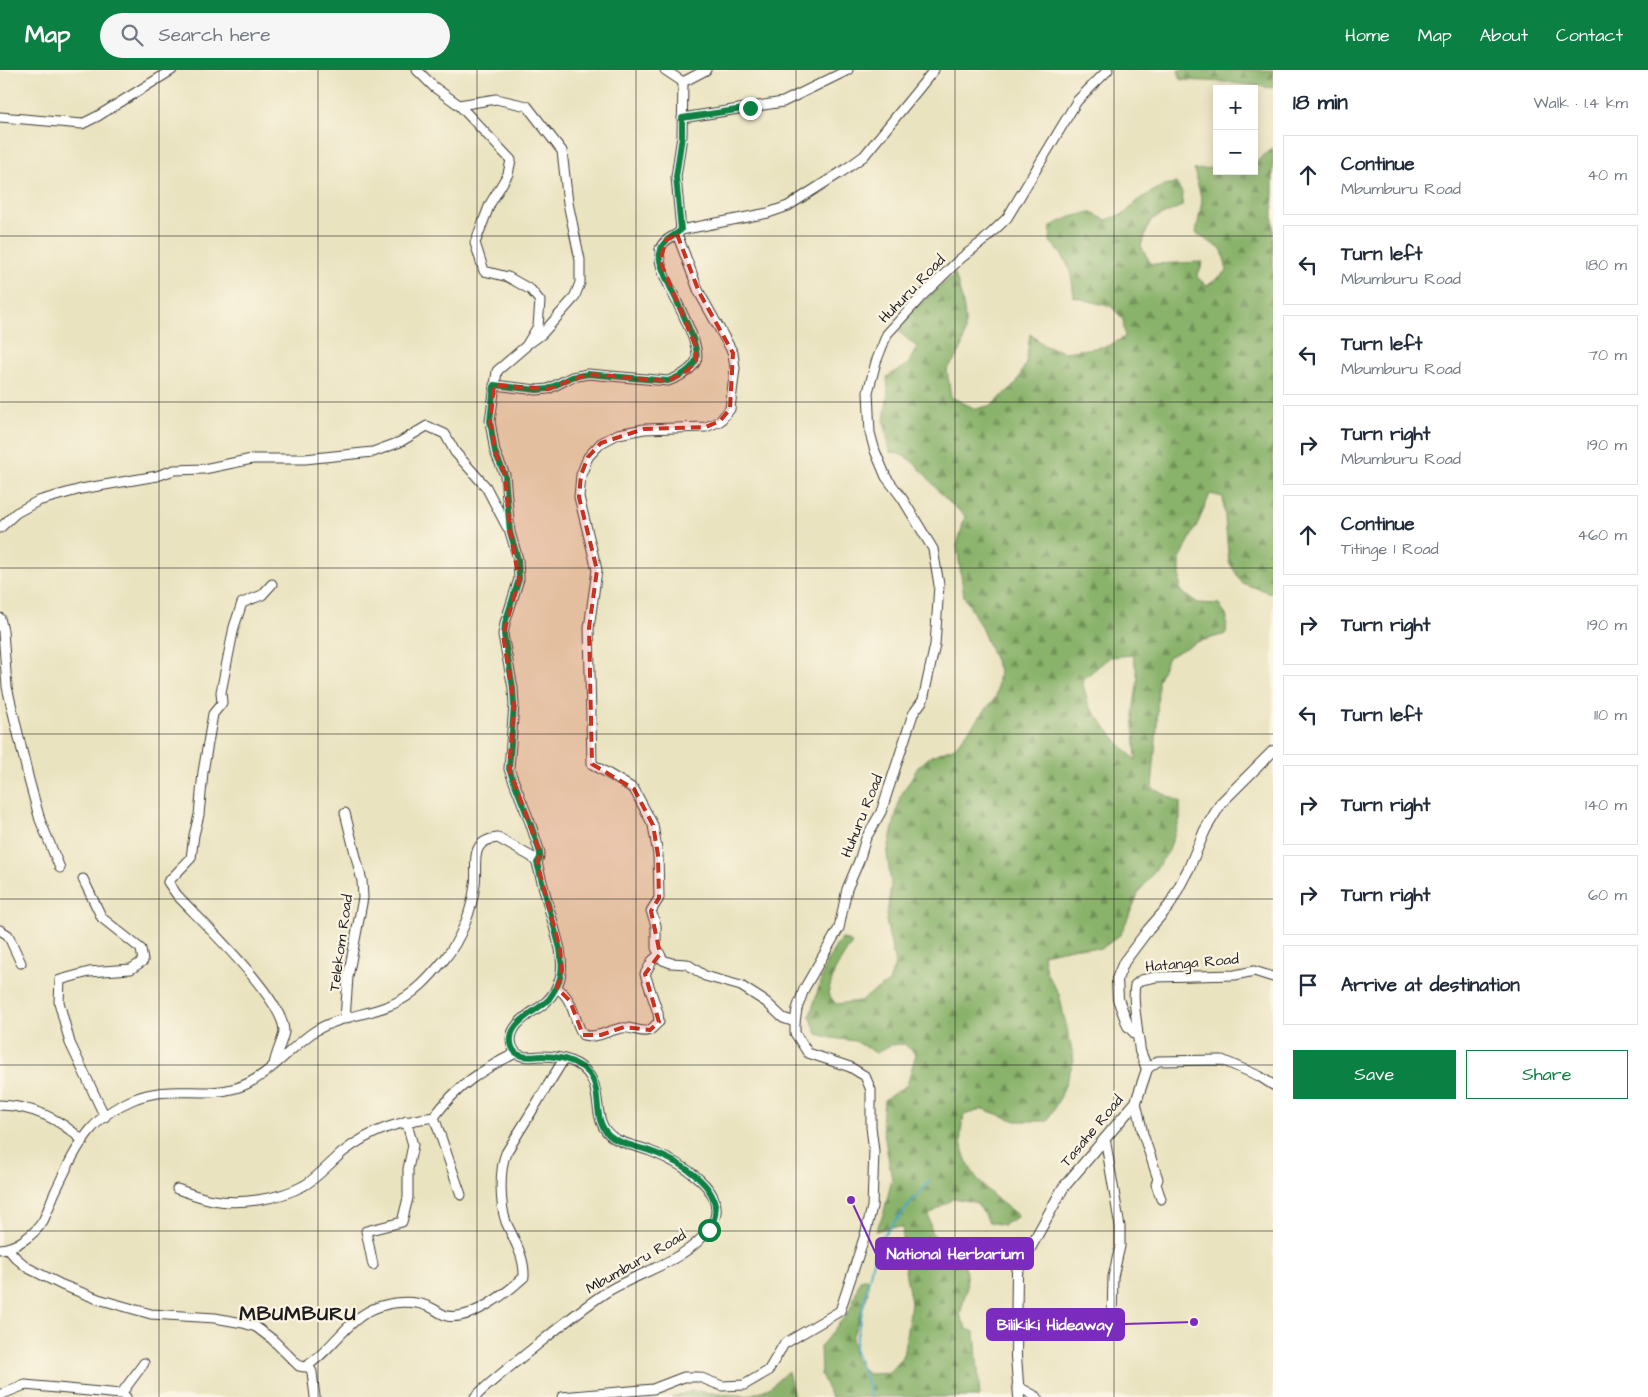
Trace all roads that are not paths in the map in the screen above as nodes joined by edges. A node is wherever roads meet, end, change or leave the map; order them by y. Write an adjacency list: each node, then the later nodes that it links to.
1 (172, 70): 10 (street)
2 (417, 70): 9 (street)
3 (665, 70): 8 (street)
4 (706, 70): 8 (street)
5 (848, 70): 11 (street)
6 (934, 70): 12 (street)
7 (1108, 70): 30 (street, Huhuru Road)
8 (683, 82): 11 (street)
9 (460, 105): 13 (street); 13 (street)
10 (0, 117)
11 (682, 118): 12 (street)
12 (679, 232): 14 (street); 25 (street)
13 (526, 346): 14 (street)
14 (494, 385): 16 (street)
15 (0, 528): 16 (street)
16 (510, 532): 21 (street)
17 (272, 584): 34 (street)
18 (0, 618): 22 (street)
19 (1273, 751): 31 (street)
20 (345, 813): 29 (street, Telekom Road)
21 (537, 863): 28 (street); 29 (street)
22 (60, 868)
23 (82, 879): 39 (street)
24 (0, 930): 26 (street)
25 (660, 954): 28 (street); 30 (street)
26 (21, 963)
27 (1273, 977): 31 (street, Hatanga Road)
28 (556, 988): 32 (street)
29 (345, 1019): 34 (street)
30 (794, 1022): 57 (street)
31 (1138, 1036): 35 (street)
32 (516, 1053): 33 (street, Mbumburu Road); 40 (street)
33 (564, 1059): 51 (street); 56 (street, Mbumburu Road)
34 (274, 1065): 39 (street)
35 (1147, 1068): 36 (street); 37 (street, Tasahe Road)
36 (1273, 1085)
37 (1136, 1102): 42 (street, Tasahe Road); 46 (street)
38 (0, 1105): 43 (street)
39 (105, 1117): 43 (street)
40 (434, 1117): 41 (street); 45 (street)
41 (406, 1121): 44 (street); 48 (street)
42 (1105, 1138): 49 (street); 52 (street, Tasahe Road)
43 (83, 1140): 47 (street)
44 (177, 1189)
45 (461, 1195)
46 (1161, 1199)
47 (4, 1249): 51 (street)
48 (373, 1265)
49 (1112, 1318)
50 (144, 1363): 54 (street)
51 (308, 1365): 55 (street)
52 (1017, 1386): 58 (street, Tasahe Road); 59 (street)
53 (0, 1395): 54 (street)
54 (124, 1395)
55 (315, 1397)
56 (475, 1397)
57 (562, 1397)
58 (1019, 1397)
59 (1037, 1397)

